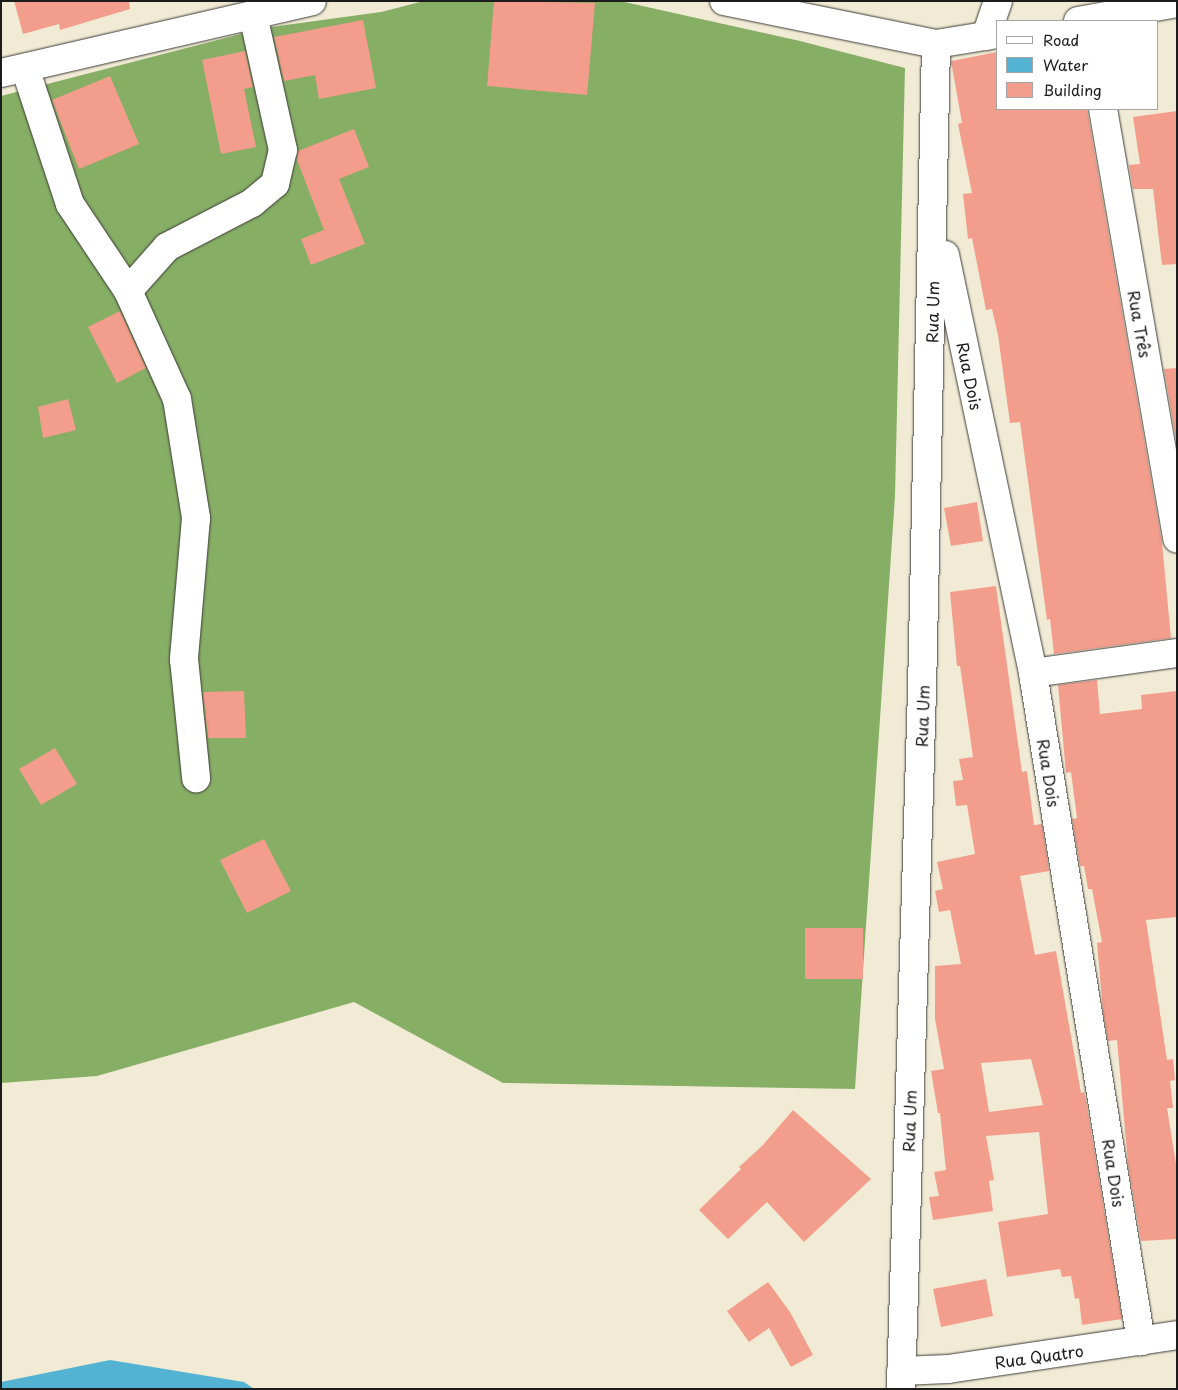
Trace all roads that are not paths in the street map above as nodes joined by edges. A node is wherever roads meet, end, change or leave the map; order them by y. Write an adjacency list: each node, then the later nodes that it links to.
1 (312, 1): 5 (street)
2 (724, 1): 8 (street)
3 (998, 1): 7 (street)
4 (1177, 3): 6 (street)
5 (253, 15): 9 (street); 12 (street)
6 (1090, 20)
7 (992, 35): 8 (street)
8 (936, 44): 11 (street, Rua Um)
9 (13, 70): 12 (street)
10 (1103, 110): 13 (street, Rua Três)
11 (935, 210): 15 (street, Rua Dois); 19 (street, Rua Um)
12 (128, 291): 16 (street)
13 (1177, 540)
14 (1177, 653): 15 (street)
15 (1033, 673): 18 (street, Rua Dois)
16 (196, 778)
17 (1177, 1335): 18 (street, Rua Quatro)
18 (1141, 1341): 19 (street, Rua Quatro)
19 (901, 1380)

